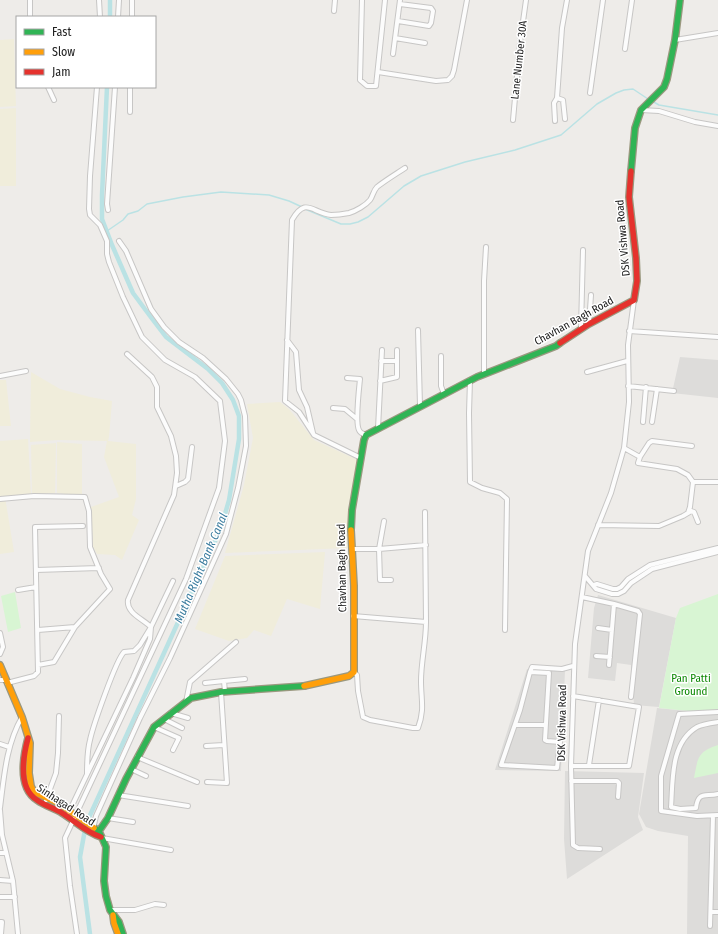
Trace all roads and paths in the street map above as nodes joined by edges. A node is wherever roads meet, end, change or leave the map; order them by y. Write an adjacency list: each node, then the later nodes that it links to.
1 (30, 0): 16 (street)
2 (99, 0): 17 (street)
3 (119, 0): 18 (street)
4 (132, 0): 19 (street)
5 (335, 0): 15 (street)
6 (362, 0): 27 (street)
7 (385, 0): 27 (street)
8 (467, 0): 27 (street)
9 (526, 0): 38 (street, Lane Number 30A)
10 (567, 0): 33 (street)
11 (603, 0): 32 (street)
12 (632, 0): 25 (street)
13 (680, 0): 23 (street)
14 (400, 2): 20 (street); 20 (street)
15 (334, 11)
16 (30, 16)
17 (100, 16)
18 (118, 16)
19 (132, 16)
20 (398, 21): 22 (street)
21 (718, 33): 23 (street)
22 (395, 38): 24 (street); 26 (street)
23 (675, 40): 35 (street)
24 (425, 43)
25 (625, 49)
26 (393, 54)
27 (378, 72)
28 (48, 88): 34 (street)
29 (97, 88): 174 (street)
30 (115, 88): 42 (street)
31 (130, 88): 36 (street)
32 (590, 93)
33 (557, 98): 37 (street); 39 (street)
34 (54, 100)
35 (642, 108): 40 (street); 47 (street, DSK Vishwa Road)
36 (130, 112)
37 (564, 119)
38 (513, 120)
39 (555, 122)
40 (718, 126)
41 (405, 168): 53 (street)
42 (108, 210)
43 (119, 240): 177 (street)
44 (486, 246): 63 (street)
45 (583, 250): 49 (street)
46 (591, 296): 48 (street)
47 (634, 300): 48 (street, Chavhan Bagh Road); 51 (street, DSK Vishwa Road)
48 (589, 324): 49 (street, Chavhan Bagh Road)
49 (581, 329): 63 (street, Chavhan Bagh Road)
50 (418, 330): 73 (street)
51 (629, 331): 52 (street); 60 (street, DSK Vishwa Road)
52 (718, 337)
53 (287, 340): 79 (street); 79 (street)
54 (382, 350): 58 (street)
55 (397, 350): 59 (street)
56 (127, 354): 88 (street)
57 (441, 356): 72 (street)
58 (381, 361): 59 (street); 67 (street)
59 (397, 361): 67 (street)
60 (627, 361): 62 (street); 68 (street, DSK Vishwa Road)
61 (26, 371): 64 (street)
62 (587, 372)
63 (484, 374): 66 (street, Chavhan Bagh Road)
64 (0, 376)
65 (347, 378): 75 (street)
66 (470, 380): 72 (street, Chavhan Bagh Road); 117 (street)
67 (380, 381): 78 (street)
68 (628, 386): 69 (street); 83 (street, DSK Vishwa Road)
69 (646, 387): 70 (street); 76 (street)
70 (657, 388): 71 (street); 77 (street)
71 (674, 391)
72 (444, 394): 73 (street, Chavhan Bagh Road)
73 (420, 406): 78 (street, Chavhan Bagh Road)
74 (334, 408): 75 (street)
75 (357, 419): 80 (street)
76 (643, 422)
77 (652, 422)
78 (378, 428): 80 (street, Chavhan Bagh Road)
79 (314, 435): 85 (street)
80 (366, 435): 85 (street, Chavhan Bagh Road)
81 (692, 446): 84 (street)
82 (192, 447): 88 (street)
83 (624, 448): 84 (street); 94 (street, DSK Vishwa Road)
84 (640, 457): 86 (street)
85 (361, 458): 98 (street, Chavhan Bagh Road)
86 (692, 482): 87 (street); 91 (street)
87 (718, 482)
88 (176, 486): 114 (street)
89 (0, 499): 102 (street)
90 (425, 512): 96 (street)
91 (688, 513): 93 (street); 94 (street)
92 (384, 521): 99 (street)
93 (698, 522)
94 (598, 525): 104 (street, DSK Vishwa Road)
95 (83, 526): 103 (street)
96 (426, 545): 99 (street); 112 (street)
97 (718, 548): 100 (street)
98 (352, 549): 99 (street); 111 (street, Chavhan Bagh Road)
99 (379, 549): 105 (street)
100 (707, 552): 101 (street); 104 (street)
101 (718, 552)
102 (99, 568): 103 (street); 113 (street)
103 (36, 570): 107 (street)
104 (586, 576): 109 (street, DSK Vishwa Road)
105 (391, 580)
106 (172, 581): 114 (street)
107 (36, 587): 108 (street); 116 (street)
108 (18, 590)
109 (582, 597): 110 (street); 127 (street, DSK Vishwa Road)
110 (614, 604): 118 (street); 136 (street)
111 (353, 616): 112 (street); 128 (street, Chavhan Bagh Road)
112 (426, 622): 128 (street)
113 (75, 627): 116 (street); 125 (street)
114 (151, 627): 159 (street); 159 (street)
115 (598, 628): 118 (street)
116 (38, 630): 125 (street)
117 (505, 630)
118 (612, 630): 123 (street)
119 (0, 633): 121 (street)
120 (236, 642): 138 (street)
121 (0, 654)
122 (596, 656): 123 (street)
123 (610, 657): 126 (street)
124 (0, 665): 131 (street, Sinhagad Road)
125 (38, 665): 131 (street)
126 (609, 665)
127 (573, 666): 129 (street); 135 (street, DSK Vishwa Road)
128 (354, 672): 134 (street)
129 (530, 672): 146 (street); 147 (street)
130 (245, 679): 132 (street)
131 (4, 681): 142 (street, Sinhagad Road)
132 (224, 681): 133 (street); 134 (street)
133 (205, 682)
134 (223, 692): 138 (street); 151 (street)
135 (572, 696): 137 (street); 157 (street, DSK Vishwa Road)
136 (632, 697)
137 (599, 700): 156 (street); 156 (street)
138 (186, 702): 140 (street)
139 (718, 712): 173 (street)
140 (171, 714): 143 (street); 144 (street)
141 (60, 716): 168 (street)
142 (22, 717): 153 (street); 168 (street, Sinhagad Road)
143 (188, 718)
144 (164, 719): 148 (street); 149 (street)
145 (718, 722): 165 (street)
146 (515, 724): 147 (street); 147 (street)
147 (546, 725)
148 (154, 727): 154 (street); 155 (street)
149 (182, 728)
150 (0, 744): 153 (street)
151 (224, 745): 152 (street); 164 (street)
152 (206, 746)
153 (9, 747): 161 (street)
154 (173, 750)
155 (137, 757): 158 (street); 163 (street)
156 (590, 765): 157 (street)
157 (571, 766): 162 (street, DSK Vishwa Road)
158 (131, 769): 160 (street); 166 (street)
159 (87, 776): 171 (street)
160 (146, 776)
161 (2, 780): 170 (street)
162 (571, 781): 167 (street); 182 (street, DSK Vishwa Road)
163 (197, 782)
164 (206, 782)
165 (718, 794)
166 (118, 795): 169 (street); 175 (street)
167 (618, 796)
168 (45, 801): 171 (street, Sinhagad Road)
169 (188, 806)
170 (0, 809): 178 (street)
171 (69, 813): 174 (street, Sinhagad Road)
172 (718, 815): 173 (street)
173 (713, 816): 192 (street)
174 (74, 818): 177 (street, Sinhagad Road); 180 (street, Sinhagad Road); 198 (street)
175 (108, 818): 176 (street); 179 (street)
176 (133, 822)
177 (94, 827): 179 (street, Sinhagad Road); 180 (street)
178 (1, 830): 185 (street)
179 (99, 831): 181 (street, Sinhagad Road)
180 (92, 834): 181 (street, Sinhagad Road)
181 (101, 838): 183 (street); 191 (street, Sinhagad Road)
182 (600, 849)
183 (171, 850)
184 (0, 853): 185 (street)
185 (6, 853): 187 (street)
186 (0, 880): 187 (street)
187 (13, 881): 189 (street)
188 (0, 897): 189 (street)
189 (15, 897): 197 (street)
190 (164, 905): 191 (street)
191 (112, 912): 199 (street, Sinhagad Road); 200 (street, Sinhagad Road)
192 (711, 912): 193 (street); 195 (street)
193 (718, 912)
194 (0, 922): 196 (street)
195 (710, 926)
196 (1, 934)
197 (18, 934)
198 (77, 934)
199 (118, 934)
200 (124, 934)

